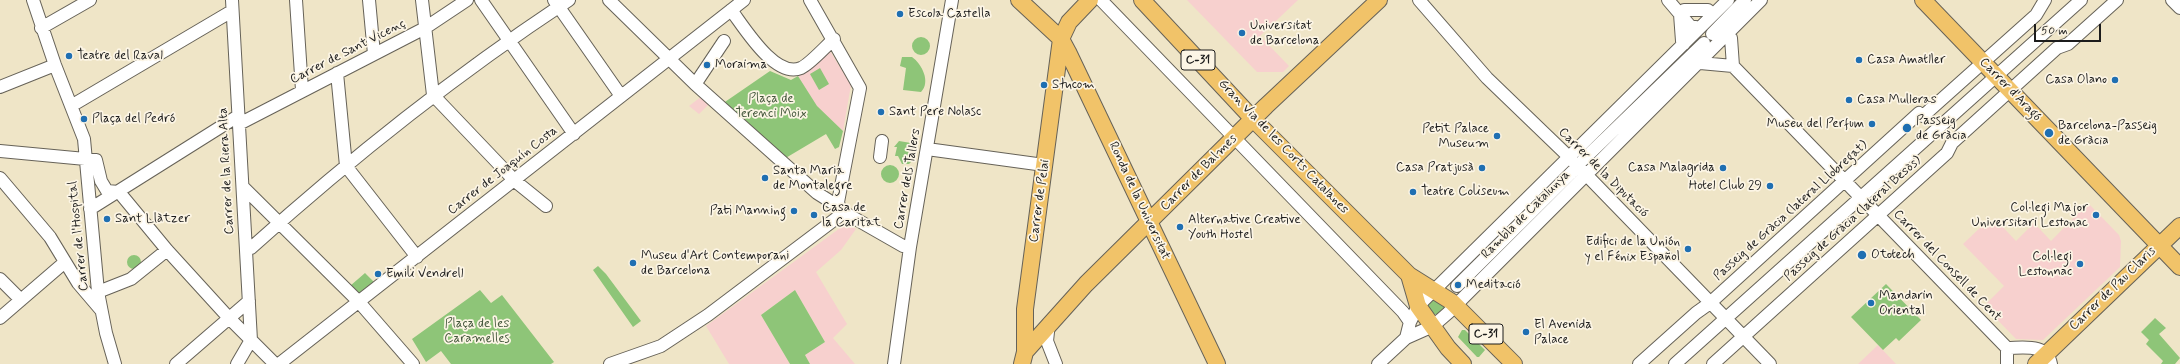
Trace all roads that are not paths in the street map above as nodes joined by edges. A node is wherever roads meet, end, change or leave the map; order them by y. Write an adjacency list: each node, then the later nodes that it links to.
1 (33, 0): 35 (street, Carrer de l'Hospital)
2 (90, 0): 35 (street)
3 (296, 0): 55 (street)
4 (369, 0): 45 (street)
5 (422, 0): 36 (street)
6 (467, 0): 36 (street, Carrer de Sant Vicenç)
7 (481, 0): 41 (street)
8 (569, 0): 28 (street)
9 (609, 0): 46 (street)
10 (744, 0): 31 (street, Carrer de Joaquín Costa)
11 (810, 0): 39 (street)
12 (952, 0): 65 (street, Carrer dels Tallers)
13 (1020, 0): 40 (main road)
14 (1090, 0): 40 (main road, Carrer de Pelai)
15 (1101, 0): 63 (street)
16 (1142, 0): 61 (main road, Gran Via de les Corts Catalanes / C-31)
17 (1379, 0): 61 (main road, Carrer de Balmes)
18 (1419, 0): 68 (street, Carrer de la Diputació)
19 (1668, 0): 33 (street)
20 (1728, 0): 43 (street, Rambla de Catalunya)
21 (1745, 0): 37 (street)
22 (1761, 0): 48 (street, Rambla de Catalunya)
23 (1923, 0): 47 (main road, Carrer d'Aragó)
24 (2045, 0): 47 (street, Passeig de Gràcia (lateral Llobregat))
25 (2081, 0): 52 (street)
26 (2117, 0): 56 (street, Passeig de Gràcia (lateral Besòs))
27 (2172, 0): 30 (street)
28 (556, 4): 41 (street); 58 (street)
29 (232, 5): 59 (street); 60 (street, Carrer de la Riera Alta)
30 (2180, 8)
31 (731, 10): 39 (street); 46 (street, Carrer de Joaquín Costa)
32 (1708, 10): 33 (street)
33 (1680, 14): 34 (street); 43 (street)
34 (1696, 27)
35 (41, 28): 49 (street, Carrer de l'Hospital)
36 (425, 28): 45 (street, Carrer de Sant Vicenç); 57 (street)
37 (1712, 34)
38 (1731, 38): 50 (street)
39 (834, 39): 83 (street)
40 (1061, 39): 71 (main road, Carrer de Pelai); 85 (main road, Ronda de la Universitat)
41 (510, 41): 57 (street); 62 (street)
42 (724, 41): 53 (street)
43 (1683, 41): 68 (street, Rambla de Catalunya)
44 (1704, 43): 70 (street)
45 (374, 54): 51 (street, Carrer de Sant Vicenç)
46 (669, 59): 58 (street, Carrer de Joaquín Costa); 83 (street)
47 (1983, 62): 52 (main road, Carrer d'Aragó); 77 (street, Passeig de Gràcia (lateral Llobregat))
48 (1700, 63): 50 (street); 74 (street, Rambla de Catalunya)
49 (54, 65): 54 (street); 59 (street, Carrer de l'Hospital)
50 (1733, 66): 77 (street, Carrer del Consell de Cent)
51 (337, 73): 55 (street, Carrer de Sant Vicenç); 72 (street)
52 (1996, 75): 56 (main road, Carrer d'Aragó); 80 (street)
53 (696, 83)
54 (0, 87)
55 (302, 90): 60 (street, Carrer de Sant Vicenç)
56 (2010, 91): 84 (street, Passeig de Gràcia (lateral Besòs)); 88 (main road, Carrer d'Aragó)
57 (433, 95): 72 (street); 76 (street)
58 (621, 96): 62 (street, Carrer de Joaquín Costa)
59 (71, 106): 69 (street, Carrer de l'Hospital)
60 (238, 120): 78 (street, Carrer de la Riera Alta); 79 (street, Carrer de Sant Vicenç)
61 (1253, 120): 63 (main road, Carrer de Balmes); 95 (main road, Gran Via de les Corts Catalanes / C-31)
62 (574, 134): 76 (street, Carrer de Joaquín Costa)
63 (1235, 137): 85 (main road, Carrer de Balmes); 111 (street)
64 (882, 141): 67 (street)
65 (927, 149): 71 (street); 89 (street, Carrer dels Tallers)
66 (0, 151): 69 (street)
67 (880, 157)
68 (1569, 157): 74 (street, Carrer de la Diputació); 98 (street, Rambla de Catalunya)
69 (86, 160): 79 (street); 82 (street, Carrer de l'Hospital)
70 (1583, 160)
71 (1044, 165): 117 (main road, Carrer de Pelai)
72 (346, 166): 86 (street); 92 (street)
73 (1574, 170): 97 (street, Rambla de Catalunya)
74 (1586, 175): 103 (street, Carrer de la Diputació); 104 (street, Rambla de Catalunya)
75 (0, 178): 93 (street)
76 (515, 181): 81 (street); 92 (street, Carrer de Joaquín Costa)
77 (1845, 181): 80 (street, Carrer del Consell de Cent); 103 (street, Passeig de Gràcia (lateral Llobregat))
78 (243, 187): 86 (street); 91 (street, Carrer de la Riera Alta)
79 (122, 195): 82 (street, Carrer de Sant Vicenç); 90 (street)
80 (1861, 197): 84 (street, Carrer del Consell de Cent); 109 (street)
81 (546, 206)
82 (90, 209): 99 (street, Carrer de l'Hospital)
83 (840, 210): 89 (street); 125 (street)
84 (1878, 215): 113 (street, Passeig de Gràcia (lateral Besòs)); 116 (street, Carrer del Consell de Cent)
85 (1148, 222): 110 (main road, Carrer de Balmes); 128 (main road, Ronda de la Universitat)
86 (279, 224): 91 (street); 102 (street)
87 (2180, 226): 88 (main road, Carrer de Pau Claris)
88 (2159, 245): 94 (main road, Carrer d'Aragó); 118 (main road, Carrer de Pau Claris)
89 (910, 247): 126 (street, Carrer dels Tallers)
90 (167, 250): 99 (street); 108 (street)
91 (246, 250): 101 (street, Carrer de la Riera Alta)
92 (417, 256): 102 (street, Carrer de Joaquín Costa)
93 (65, 262): 100 (street); 106 (street)
94 (2180, 267)
95 (1409, 275): 98 (main road, Gran Via de les Corts Catalanes / C-31); 105 (main road, Gran Via de les Corts Catalanes / C-31)
96 (0, 279): 100 (street)
97 (1457, 286)
98 (1435, 290): 104 (main road, Gran Via de les Corts Catalanes / C-31); 105 (street, Rambla de Catalunya)
99 (98, 292): 106 (street, Carrer de l'Hospital)
100 (21, 300): 107 (street)
101 (249, 301): 108 (street); 115 (street, Carrer de la Riera Alta)
102 (360, 302): 123 (street, Carrer de Joaquín Costa); 124 (street)
103 (1710, 303): 109 (street, Carrer de la Diputació); 132 (street, Passeig de Gràcia (lateral Llobregat))
104 (1456, 305): 112 (street, Rambla de Catalunya); 131 (main road, Gran Via de les Corts Catalanes / C-31)
105 (1418, 306): 111 (street, Rambla de Catalunya); 112 (main road, Gran Via de les Corts Catalanes / C-31)
106 (101, 311): 119 (street, Carrer de l'Hospital)
107 (0, 318)
108 (229, 318): 115 (street); 120 (street)
109 (1726, 319): 113 (street, Carrer de la Diputació); 133 (street)
110 (1050, 322): 117 (main road, Carrer de Balmes); 127 (street)
111 (1410, 322): 114 (street, Rambla de Catalunya)
112 (1433, 326): 114 (street, Rambla de Catalunya); 130 (main road, Gran Via de les Corts Catalanes / C-31)
113 (1743, 337): 134 (street, Passeig de Gràcia (lateral Besòs)); 135 (street, Carrer de la Diputació)
114 (1406, 338): 129 (street, Rambla de Catalunya)
115 (251, 340): 121 (street); 122 (street)
116 (2007, 348): 118 (street); 136 (street)
117 (1023, 358)
118 (2045, 361)
119 (115, 364)
120 (176, 364)
121 (236, 364)
122 (275, 364)
123 (280, 364)
124 (413, 364)
125 (610, 364)
126 (894, 364)
127 (1056, 364)
128 (1217, 364)
129 (1378, 364)
130 (1463, 364)
131 (1514, 364)
132 (1639, 364)
133 (1674, 364)
134 (1713, 364)
135 (1770, 364)
136 (2007, 364)

